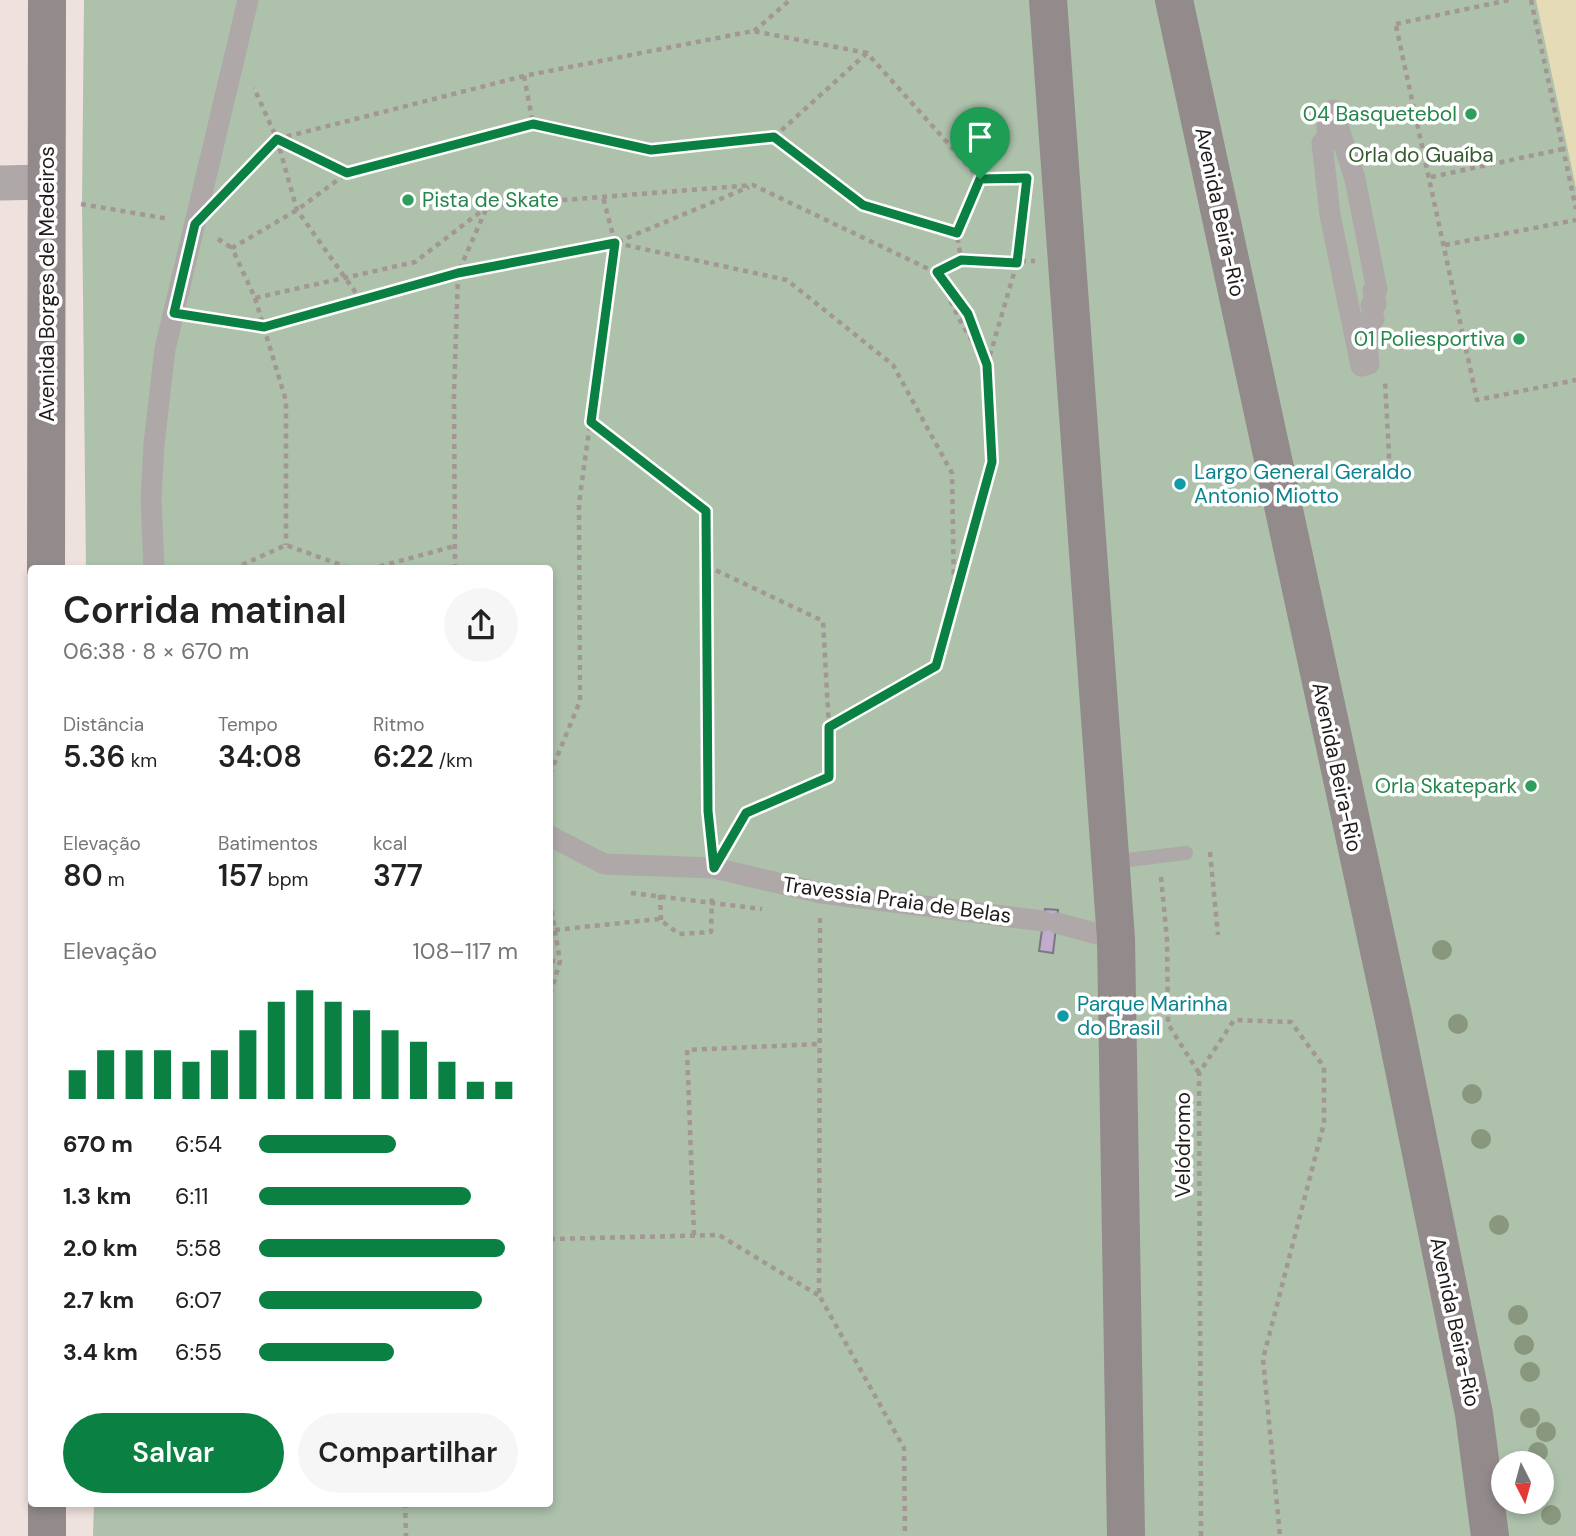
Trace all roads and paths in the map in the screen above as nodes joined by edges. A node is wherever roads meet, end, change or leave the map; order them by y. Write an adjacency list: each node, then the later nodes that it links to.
1 (47, 0): 21 (main road, Avenida Borges de Medeiros)
2 (248, 0): 9 (street)
3 (790, 0): 8 (path)
4 (1048, 0): 62 (main road)
5 (1174, 0): 85 (main road, Avenida Beira-Rio)
6 (1509, 0): 17 (path)
7 (1531, 0): 15 (path)
8 (753, 31): 10 (path); 11 (path)
9 (236, 48): 14 (path); 27 (street)
10 (867, 53): 13 (path); 18 (path)
11 (524, 75): 12 (path); 14 (path)
12 (533, 124): 13 (path); 16 (path)
13 (774, 137): 28 (path)
14 (277, 139): 16 (path); 25 (path); 27 (path)
15 (1563, 149): 17 (path); 24 (path)
16 (347, 173): 25 (path)
17 (1430, 177): 30 (path)
18 (980, 179): 28 (path); 32 (path)
19 (0, 183): 21 (street)
20 (753, 185): 22 (path); 29 (path); 33 (path)
21 (47, 193): 27 (path); 48 (main road, Avenida Borges de Medeiros)
22 (603, 197): 23 (path); 29 (path)
23 (488, 206): 34 (path); 35 (path)
24 (1576, 209)
25 (297, 210): 35 (path); 37 (path)
26 (1576, 220): 30 (path)
27 (195, 224): 39 (street)
28 (957, 233): 31 (path)
29 (615, 243): 34 (path); 44 (path); 55 (path)
30 (1445, 245): 43 (path)
31 (961, 260): 32 (path); 33 (path)
32 (1017, 263): 41 (path)
33 (937, 272): 41 (path); 41 (path)
34 (458, 273): 38 (path); 47 (path)
35 (346, 279): 37 (path); 38 (path)
36 (1377, 289): 36 (street)
37 (255, 298): 40 (path)
38 (361, 300): 40 (path)
39 (174, 313): 40 (path); 49 (street)
40 (264, 327): 46 (path)
41 (987, 365): 55 (path)
42 (1385, 378): 45 (path)
43 (1576, 380)
44 (591, 422): 54 (path); 57 (path)
45 (1384, 478)
46 (286, 545): 50 (path); 51 (path)
47 (455, 545): 52 (path); 53 (path)
48 (46, 565)
49 (154, 565)
50 (242, 565)
51 (341, 565)
52 (384, 565)
53 (455, 565)
54 (706, 566): 56 (path); 63 (path)
55 (954, 599): 56 (path)
56 (829, 727): 63 (path)
57 (553, 767)
58 (553, 838): 63 (street, Travessia Praia de Belas)
59 (1210, 850): 67 (path)
60 (1186, 853): 61 (lane)
61 (1160, 856): 62 (lane); 73 (path)
62 (1111, 862): 68 (main road)
63 (714, 868): 64 (street, Travessia Praia de Belas); 66 (path)
64 (821, 892): 68 (street, Travessia Praia de Belas); 72 (path)
65 (553, 918): 66 (path)
66 (555, 930): 70 (path)
67 (1218, 935)
68 (1116, 939): 82 (main road)
69 (553, 961): 70 (path)
70 (560, 961): 71 (path)
71 (553, 986)
72 (819, 1044): 74 (path); 76 (path)
73 (1199, 1073): 83 (path, Velódromo); 84 (path, Velódromo)
74 (694, 1235): 75 (path); 76 (path)
75 (553, 1239)
76 (819, 1295): 81 (path)
77 (47, 1507): 79 (main road)
78 (405, 1507): 80 (path)
79 (47, 1536)
80 (406, 1536)
81 (905, 1536)
82 (1126, 1536)
83 (1201, 1536)
84 (1280, 1536)
85 (1490, 1536)

